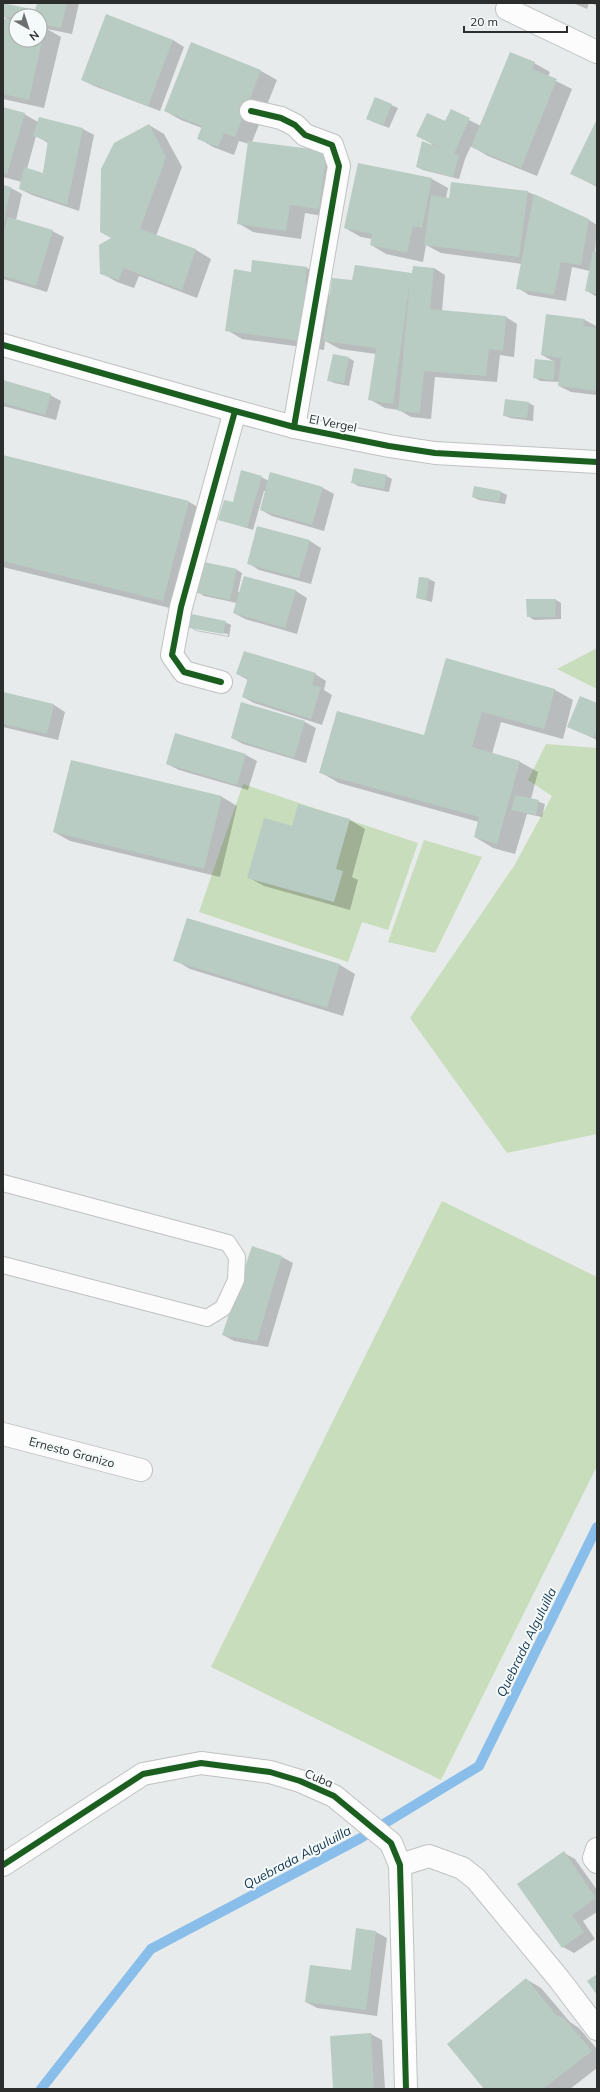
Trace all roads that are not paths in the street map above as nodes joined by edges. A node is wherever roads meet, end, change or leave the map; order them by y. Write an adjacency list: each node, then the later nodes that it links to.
1 (507, 9): 2 (street)
2 (597, 52)
3 (251, 112): 6 (street)
4 (3, 345): 5 (street, El Vergel)
5 (235, 411): 6 (street, El Vergel); 8 (street)
6 (294, 426): 7 (street, El Vergel)
7 (597, 462)
8 (221, 682)
9 (3, 1183): 10 (lane)
10 (3, 1265)
11 (3, 1434): 12 (street, Ernesto Granizo)
12 (140, 1470)
13 (597, 1849): 14 (street)
14 (597, 1862)
15 (400, 1864): 16 (street, Cuba); 17 (street); 18 (street, Cuba)
16 (3, 1865)
17 (597, 2029)
18 (406, 2089)

